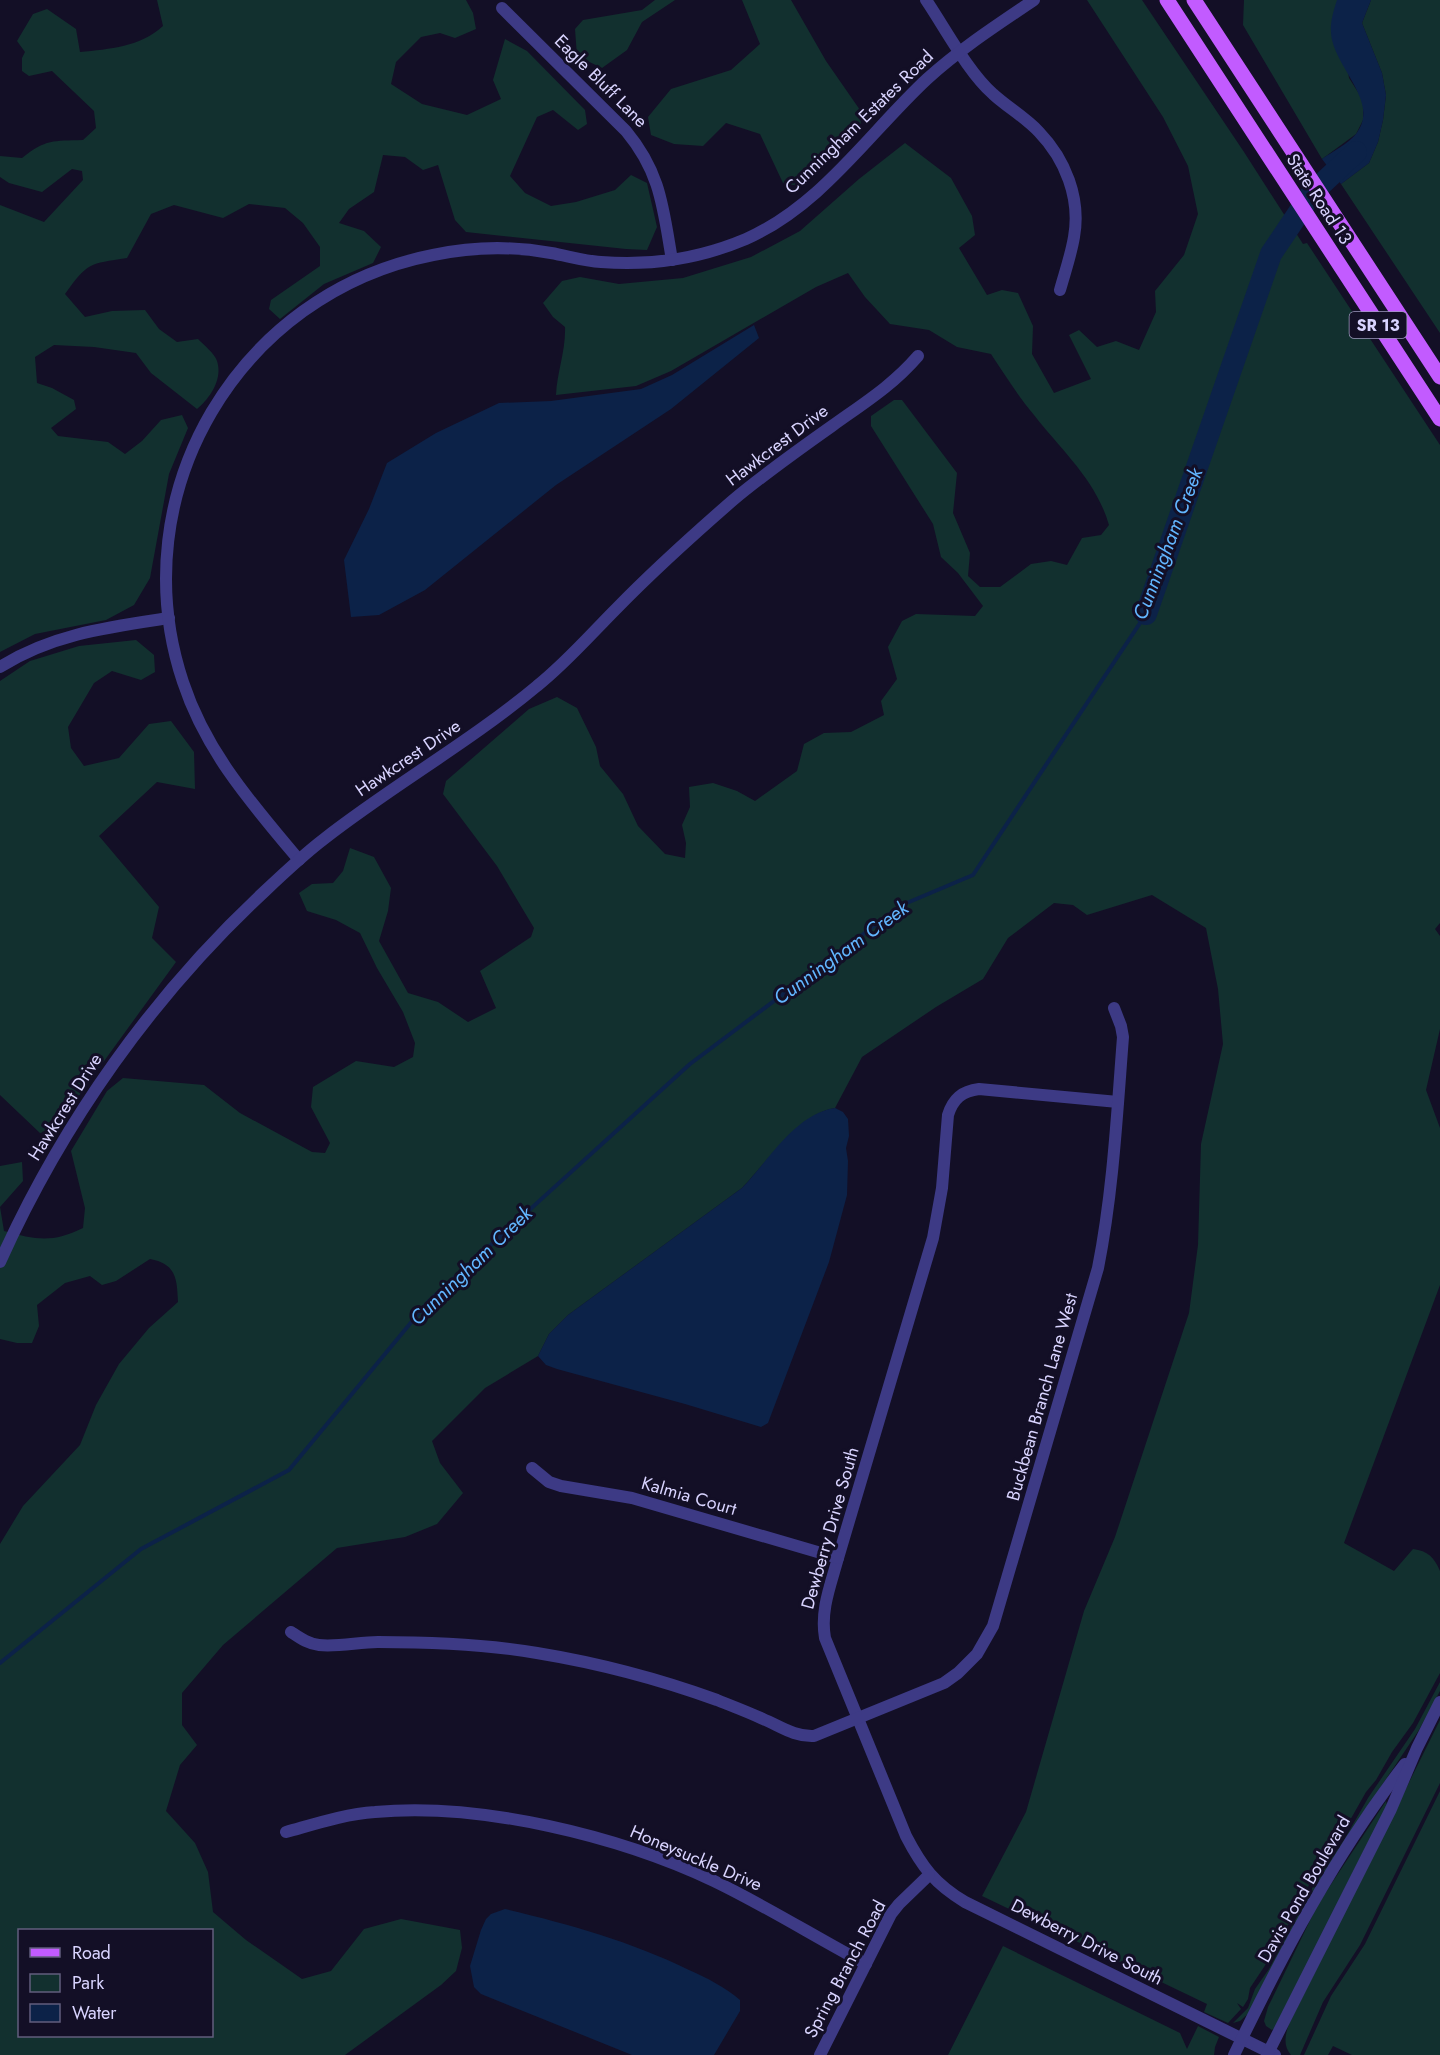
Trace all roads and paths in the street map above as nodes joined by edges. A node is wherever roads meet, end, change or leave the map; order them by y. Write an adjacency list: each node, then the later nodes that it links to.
1 (926, 0): 6 (street)
2 (1034, 0): 6 (street, Cunningham Estates Road)
3 (1167, 0): 11 (main road, State Road 13 / SR 13)
4 (1194, 0): 10 (main road, State Road 13 / SR 13)
5 (502, 8): 7 (street, Eagle Bluff Lane)
6 (960, 51): 7 (street, Cunningham Estates Road); 8 (street)
7 (672, 260): 12 (street, Cunningham Estates Road)
8 (1060, 290)
9 (918, 356): 14 (street, Hawkcrest Drive)
10 (1440, 377)
11 (1440, 419)
12 (169, 618): 13 (street); 14 (street, Cunningham Estates Road)
13 (0, 667)
14 (298, 860): 17 (street, Hawkcrest Drive)
15 (1114, 1008): 16 (street, Buckbean Branch Lane West)
16 (1118, 1102): 19 (street, Dewberry Drive South); 22 (street, Buckbean Branch Lane West)
17 (0, 1262)
18 (532, 1468): 19 (street, Kalmia Court)
19 (838, 1558): 22 (street, Dewberry Drive South)
20 (291, 1632): 22 (street, Buckbean Branch Lane West)
21 (1440, 1702): 23 (street, Davis Pond Boulevard)
22 (859, 1719): 25 (street, Dewberry Drive South)
23 (1417, 1748): 27 (street, Davis Pond Boulevard); 28 (street, Davis Pond Boulevard)
24 (286, 1832): 26 (street, Honeysuckle Drive)
25 (929, 1875): 26 (street, Spring Branch Road); 27 (street, Dewberry Drive South)
26 (866, 1964): 29 (street, Spring Branch Road)
27 (1241, 2040): 28 (street, Dewberry Drive South); 30 (street, Davis Pond Boulevard)
28 (1270, 2054)
29 (820, 2055)
30 (1234, 2055)

